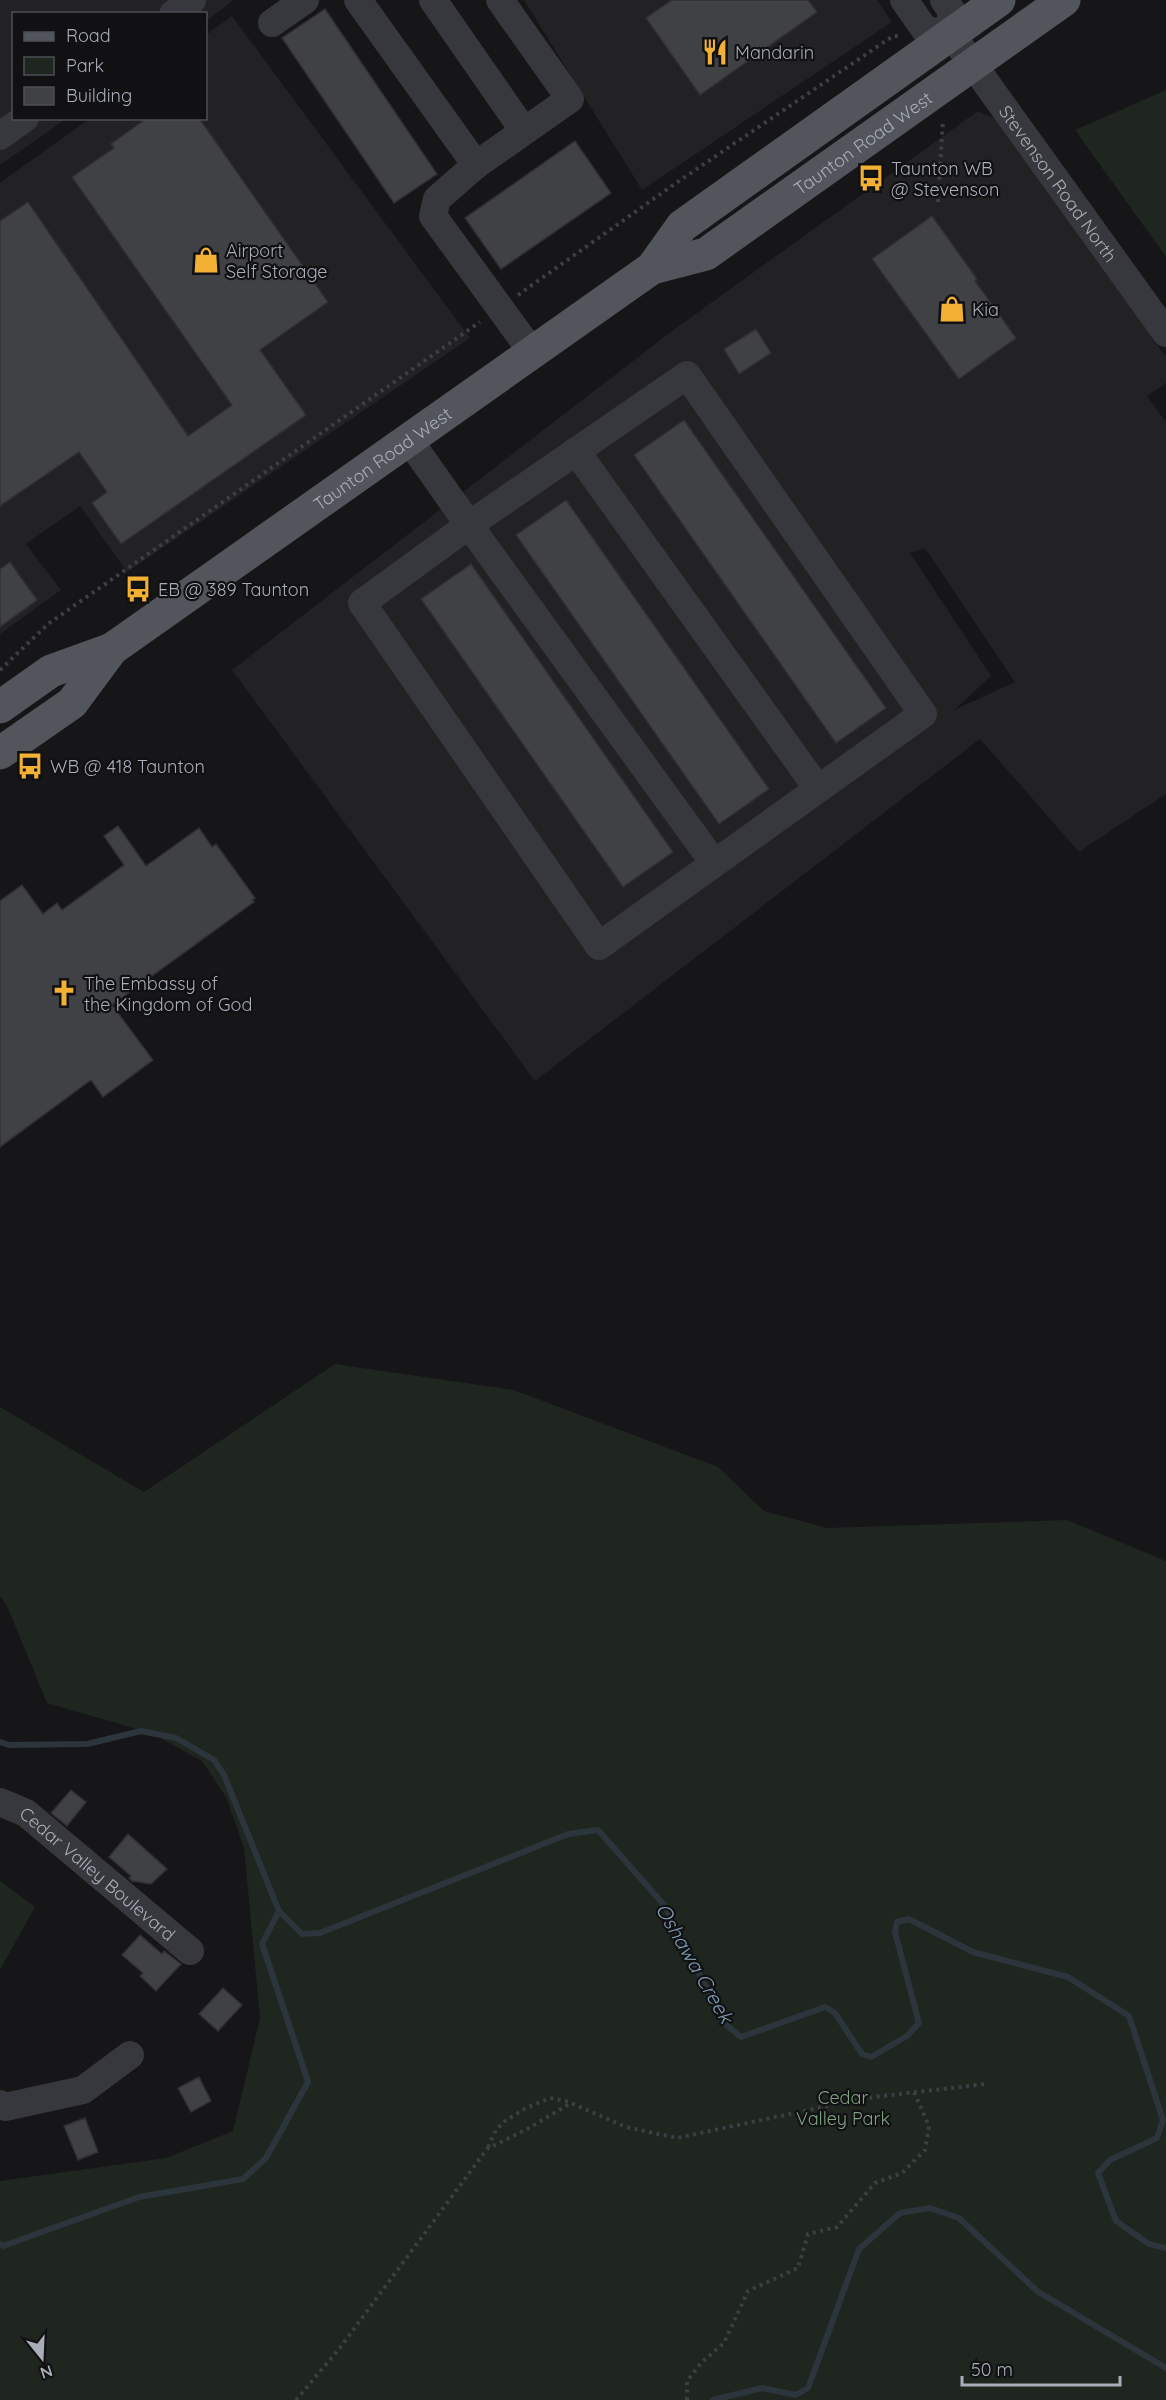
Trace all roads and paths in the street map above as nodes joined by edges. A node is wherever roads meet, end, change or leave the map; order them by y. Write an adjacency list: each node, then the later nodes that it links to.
1 (192, 0): 10 (street)
2 (305, 0): 11 (street)
3 (358, 0): 19 (street)
4 (434, 0): 17 (street)
5 (500, 0): 17 (street)
6 (904, 0): 12 (street)
7 (944, 0): 12 (street)
8 (999, 0): 12 (main road, Taunton Road West)
9 (1064, 0): 14 (main road, Taunton Road West)
10 (176, 12)
11 (272, 23)
12 (951, 34): 14 (street, Stevenson Road North); 21 (main road, Taunton Road West)
13 (900, 36): 22 (path)
14 (974, 64): 21 (main road, Taunton Road West); 23 (street, Stevenson Road North)
15 (22, 120): 18 (street)
16 (943, 120): 20 (path)
17 (524, 131): 19 (street)
18 (0, 136)
19 (476, 165): 22 (street)
20 (938, 202)
21 (652, 268): 24 (main road, Taunton Road West)
22 (501, 307): 24 (street); 29 (path)
23 (1166, 333)
24 (532, 352): 25 (main road, Taunton Road West)
25 (409, 440): 27 (street); 28 (main road, Taunton Road West)
26 (576, 451): 27 (street); 32 (street); 32 (street)
27 (469, 525): 33 (street); 33 (street)
28 (112, 649): 30 (main road, Taunton Road West); 31 (main road, Taunton Road West)
29 (0, 670)
30 (0, 707)
31 (0, 753)
32 (818, 789): 33 (street)
33 (714, 863)
34 (0, 1802): 35 (street, Cedar Valley Boulevard)
35 (190, 1951)
36 (130, 2055): 40 (street)
37 (986, 2084): 38 (path)
38 (914, 2092): 39 (path); 43 (path)
39 (571, 2103): 41 (path); 41 (path)
40 (0, 2104)
41 (487, 2149): 42 (path)
42 (296, 2400)
43 (687, 2400)

